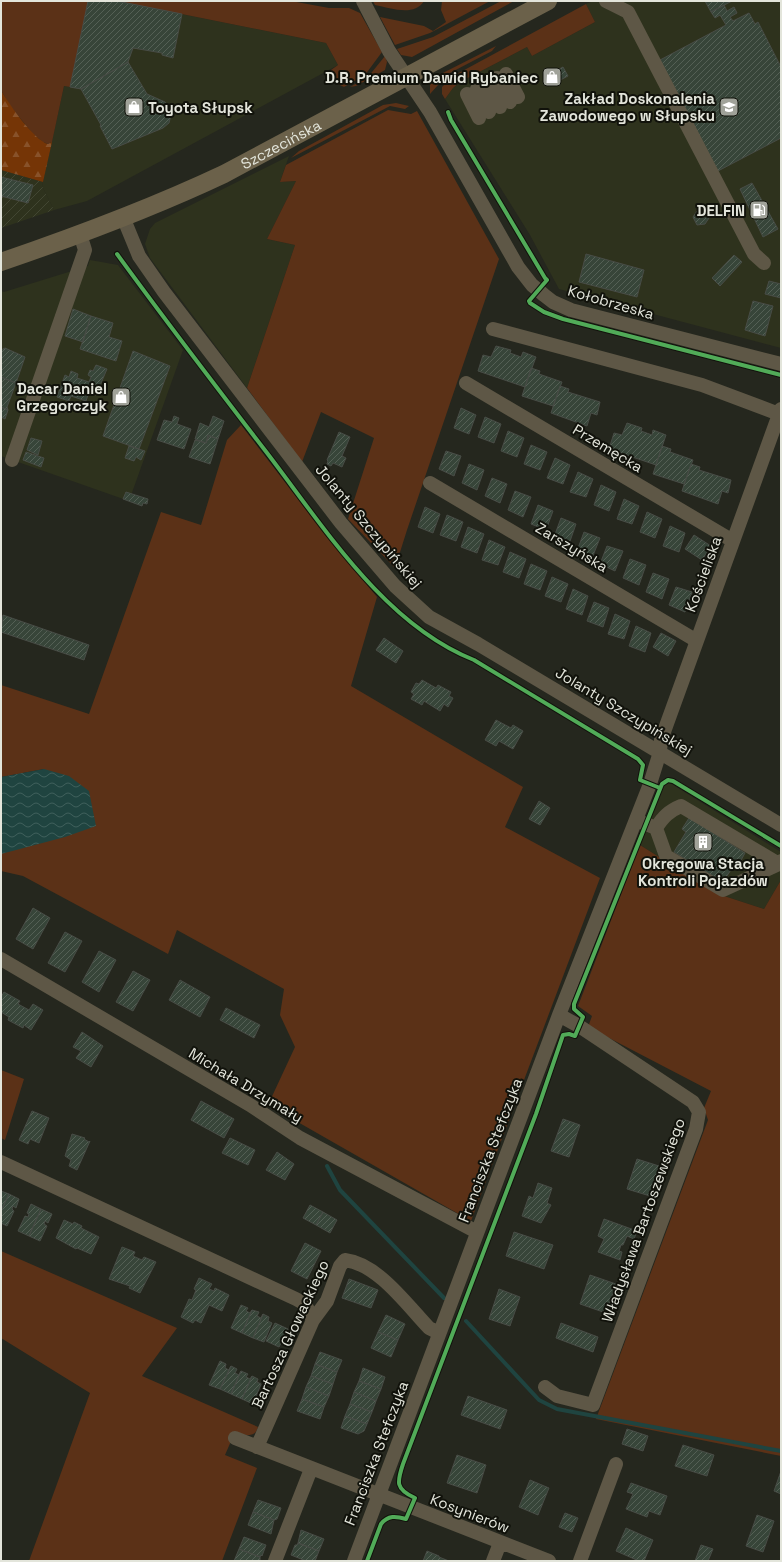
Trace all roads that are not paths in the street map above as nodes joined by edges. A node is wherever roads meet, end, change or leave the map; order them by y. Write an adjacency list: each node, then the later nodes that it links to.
1 (363, 1): 4 (street, Kołobrzeska)
2 (548, 1): 4 (main road, Szczecińska)
3 (606, 1): 10 (street)
4 (408, 77): 7 (main road, Szczecińska); 12 (street, Kołobrzeska)
5 (487, 84): 6 (street); 6 (street); 6 (street)
6 (499, 107)
7 (123, 218): 8 (main road, Szczecińska); 19 (street, Jolanty Szczypińskiej)
8 (80, 234): 9 (main road, Szczecińska); 15 (street)
9 (1, 262)
10 (764, 263)
11 (493, 329): 14 (street)
12 (781, 364)
13 (466, 383): 17 (street, Przemęcka)
14 (780, 411): 17 (street, Kościeliska)
15 (12, 460)
16 (430, 483): 18 (street, Zarszyńska)
17 (733, 541): 18 (street, Kościeliska)
18 (697, 640): 19 (street, Kościeliska)
19 (660, 752): 20 (street, Franciszka Stefczyka); 21 (street, Jolanty Szczypińskiej)
20 (636, 820): 22 (street); 25 (street, Franciszka Stefczyka)
21 (781, 825)
22 (656, 828): 23 (street); 23 (street)
23 (780, 862)
24 (1, 959): 27 (street, Michała Drzymały)
25 (559, 1015): 27 (street, Franciszka Stefczyka); 30 (street, Władysława Bartoszewskiego)
26 (1, 1162): 28 (street)
27 (477, 1232): 29 (street, Franciszka Stefczyka)
28 (313, 1320): 29 (street, Bartosza Głowackiego); 32 (street, Bartosza Głowackiego)
29 (439, 1333): 35 (street, Franciszka Stefczyka)
30 (544, 1387)
31 (235, 1438): 32 (street)
32 (257, 1447): 34 (street)
33 (616, 1464): 41 (street)
34 (311, 1469): 35 (street); 37 (street)
35 (379, 1495): 36 (street, Kosynierów); 38 (street, Franciszka Stefczyka)
36 (500, 1543): 39 (street); 40 (street, Kosynierów)
37 (274, 1561)
38 (354, 1561)
39 (493, 1561)
40 (549, 1561)
41 (580, 1561)

